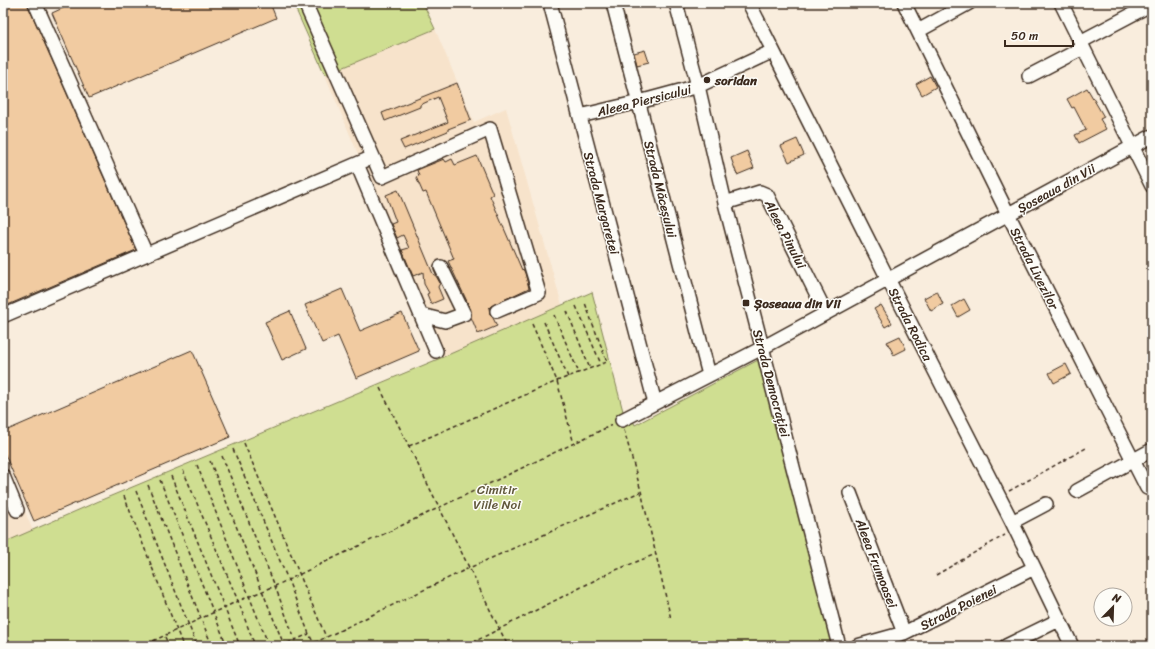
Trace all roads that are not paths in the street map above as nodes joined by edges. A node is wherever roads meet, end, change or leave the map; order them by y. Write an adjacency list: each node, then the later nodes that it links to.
1 (35, 3): 25 (street)
2 (305, 3): 20 (street)
3 (550, 3): 17 (street, Strada Margaretei)
4 (613, 3): 16 (street, Strada Măceșului)
5 (676, 3): 15 (street, Strada Democrației)
6 (749, 3): 13 (street, Strada Rodica)
7 (904, 3): 11 (street, Strada Livezilor)
8 (969, 3): 11 (street)
9 (1061, 3): 12 (street)
10 (1152, 4): 12 (street)
11 (918, 31): 24 (street, Strada Livezilor)
12 (1082, 45): 14 (street); 19 (street)
13 (773, 51): 15 (street, Aleea Piersicului); 27 (street, Strada Rodica)
14 (1029, 76)
15 (698, 86): 16 (street, Aleea Piersicului); 23 (street, Strada Democrației)
16 (639, 102): 17 (street, Aleea Piersicului); 34 (street, Strada Măceșului)
17 (580, 116): 35 (street, Strada Margaretei)
18 (1152, 136): 19 (street, Șoseaua din Vii)
19 (1132, 147): 22 (street); 24 (street, Șoseaua din Vii)
20 (373, 157): 21 (street); 28 (street)
21 (357, 164): 25 (street); 30 (street)
22 (1152, 186)
23 (725, 203): 29 (street, Aleea Pinului); 32 (street, Strada Democrației)
24 (1008, 214): 27 (street, Șoseaua din Vii); 38 (street, Strada Livezilor)
25 (146, 254): 31 (street)
26 (441, 268): 30 (street)
27 (888, 279): 29 (street, Șoseaua din Vii); 45 (street, Strada Rodica)
28 (497, 311)
29 (826, 313): 32 (street, Șoseaua din Vii)
30 (421, 315): 33 (street)
31 (3, 316)
32 (762, 348): 34 (street, Șoseaua din Vii); 49 (street, Strada Democrației)
33 (436, 351)
34 (709, 375): 35 (street, Șoseaua din Vii)
35 (654, 403): 36 (street, Șoseaua din Vii)
36 (622, 420)
37 (1152, 450): 38 (street)
38 (1133, 460): 40 (street, Strada Livezilor); 41 (street)
39 (3, 476): 44 (street)
40 (1147, 488)
41 (1077, 491)
42 (850, 493): 48 (street, Aleea Frumoasei)
43 (1046, 504): 45 (street)
44 (17, 510)
45 (1013, 526): 46 (street, Strada Rodica)
46 (1034, 568): 47 (street, Strada Rodica); 48 (street, Strada Poienei)
47 (1059, 620): 51 (street); 52 (street, Strada Rodica)
48 (904, 633): 50 (street, Strada Poienei)
49 (839, 646)
50 (857, 646)
51 (1006, 646)
52 (1072, 646)

